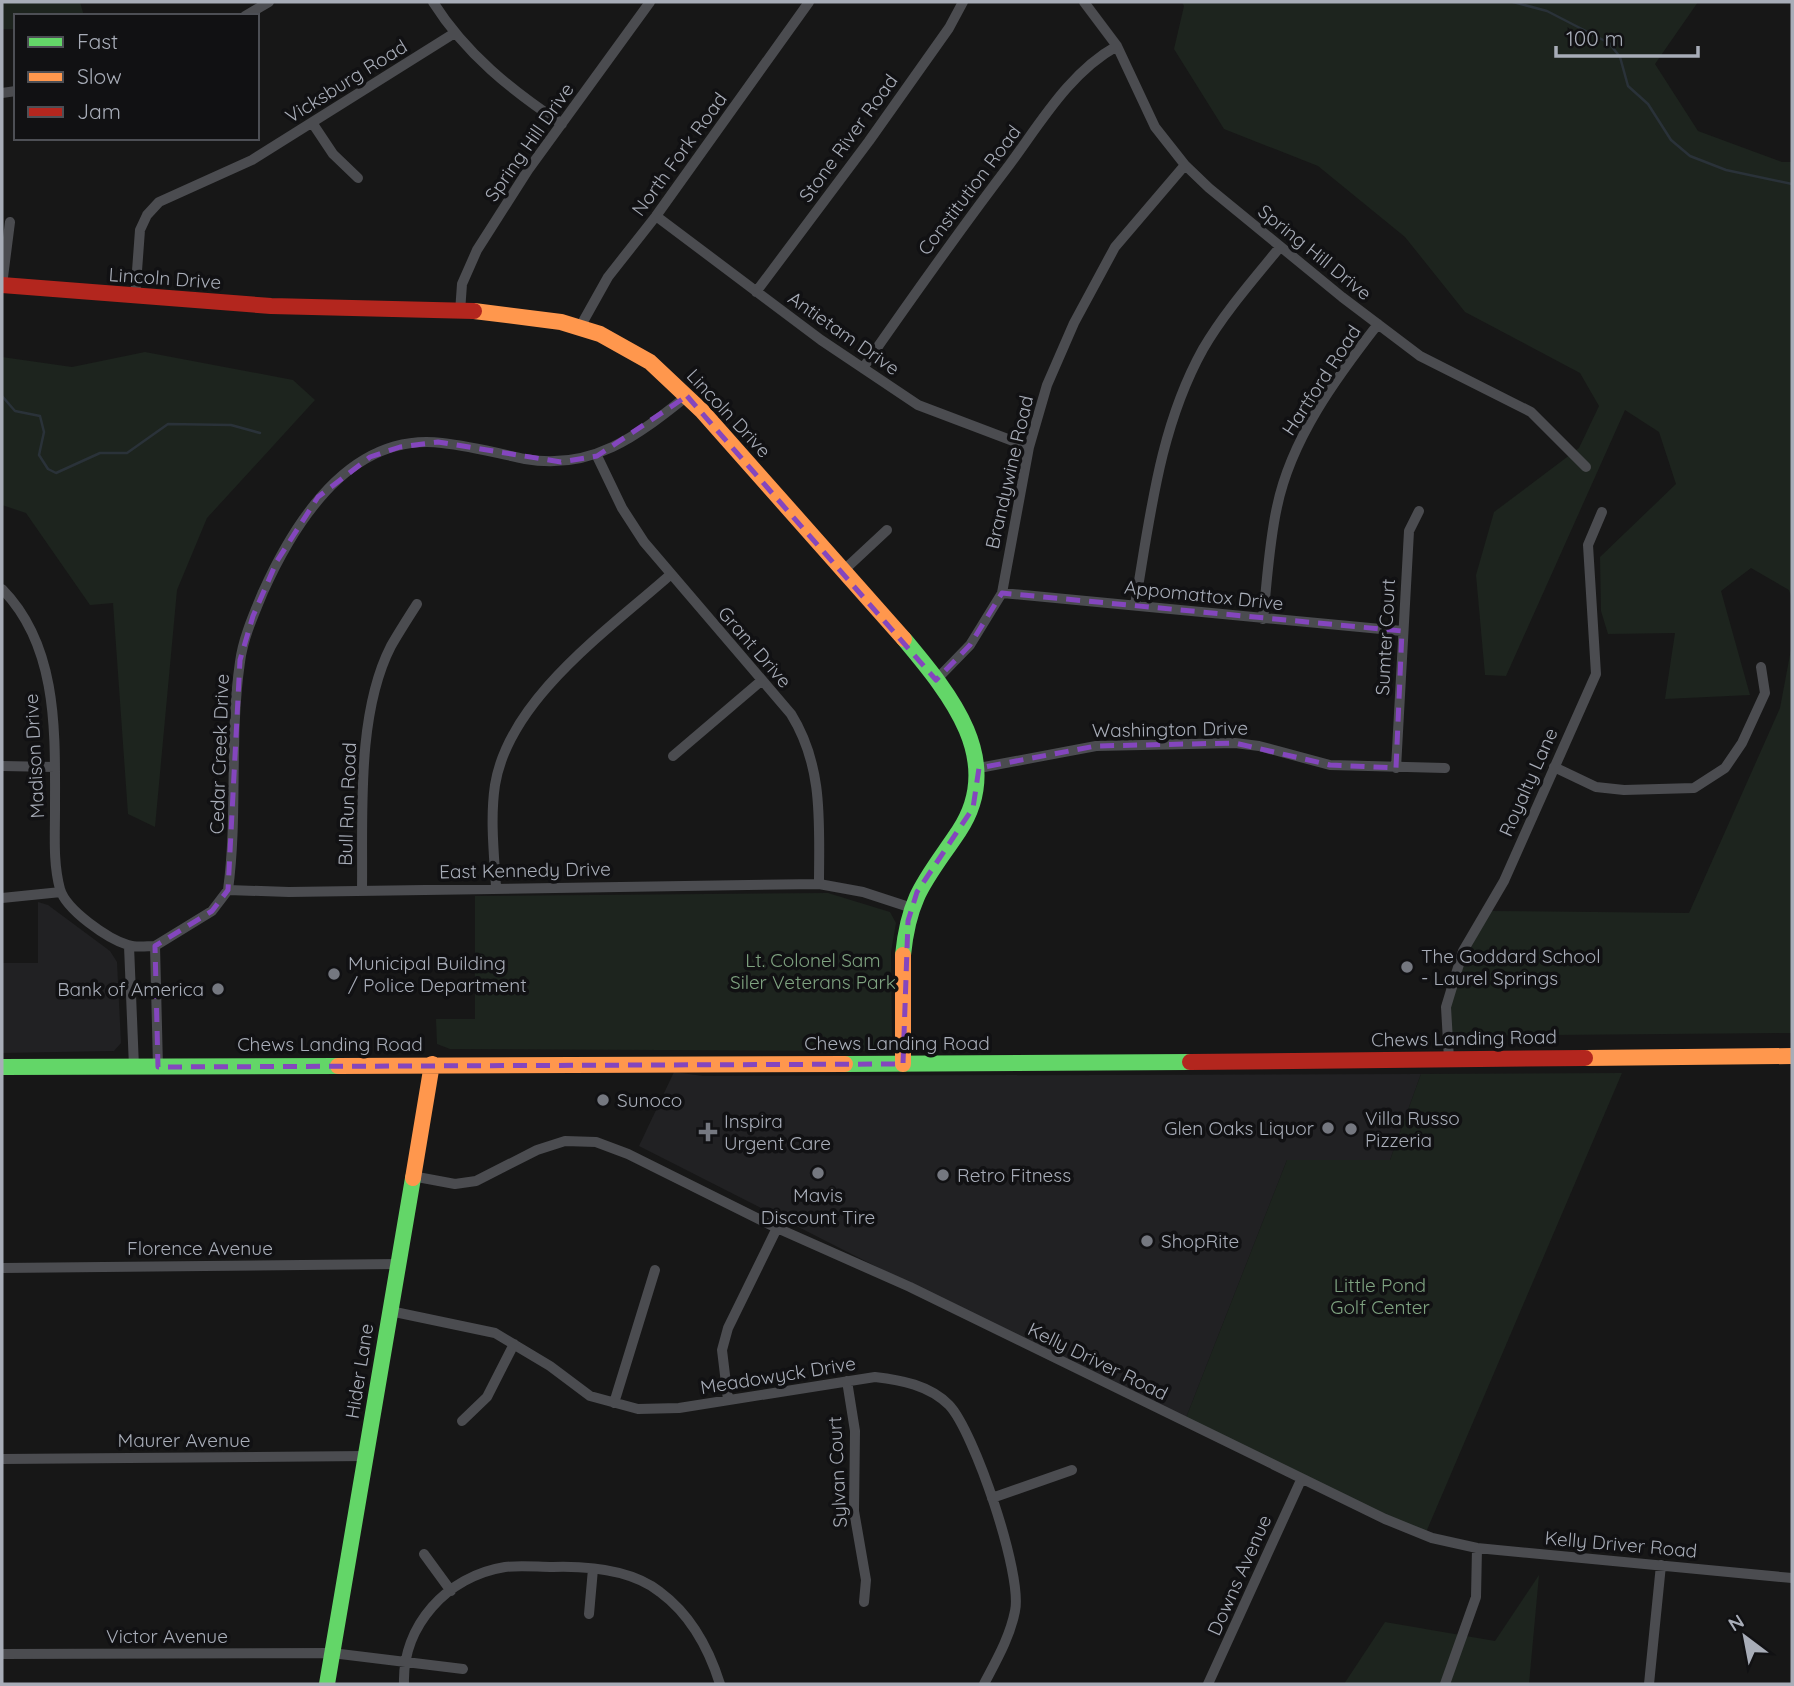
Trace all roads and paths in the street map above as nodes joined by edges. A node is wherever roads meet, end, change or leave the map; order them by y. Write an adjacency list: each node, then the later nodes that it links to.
1 (270, 2): 7 (street)
2 (433, 2): 8 (street)
3 (650, 2): 11 (street, Spring Hill Drive)
4 (809, 2): 14 (street, North Fork Road)
5 (963, 2): 18 (street, Stone River Road)
6 (1084, 2): 9 (street, Spring Hill Drive)
7 (249, 14)
8 (453, 34): 10 (street, Vicksburg Road); 11 (street)
9 (1117, 46): 12 (street, Spring Hill Drive); 23 (street, Constitution Road)
10 (313, 124): 13 (street); 19 (street, Vicksburg Road)
11 (562, 124): 20 (street, Spring Hill Drive)
12 (1185, 165): 16 (street, Spring Hill Drive); 25 (street, Brandywine Road)
13 (358, 178)
14 (656, 216): 18 (street, Antietam Drive); 22 (street, North Fork Road)
15 (9, 222): 17 (street)
16 (1280, 247): 21 (street, Spring Hill Drive); 36 (street)
17 (2, 285): 19 (street, Lincoln Drive)
18 (757, 292): 23 (street, Antietam Drive)
19 (135, 298): 20 (street, Lincoln Drive)
20 (460, 312): 22 (street, Lincoln Drive)
21 (1378, 324): 27 (street, Spring Hill Drive); 37 (street, Hartford Road)
22 (580, 327): 24 (street, Lincoln Drive)
23 (863, 368): 25 (street, Antietam Drive)
24 (687, 396): 26 (street, Cedar Creek Drive); 31 (street, Lincoln Drive)
25 (1029, 447): 34 (street, Brandywine Road)
26 (597, 456): 32 (street, Grant Drive); 51 (street, Cedar Creek Drive)
27 (1586, 467)
28 (1419, 511): 38 (street, Sumter Court)
29 (1602, 512): 45 (street, Royalty Lane)
30 (887, 530): 31 (street)
31 (843, 571): 40 (street, Lincoln Drive)
32 (670, 575): 41 (street, Grant Drive); 50 (street)
33 (2, 589): 44 (street, Madison Drive)
34 (1002, 593): 36 (street, Appomattox Drive); 40 (street, Brandywine Road)
35 (417, 604): 52 (street, Bull Run Road)
36 (1135, 606): 37 (street, Appomattox Drive)
37 (1263, 619): 38 (street, Appomattox Drive)
38 (1402, 631): 47 (street, Sumter Court)
39 (1761, 667): 45 (street)
40 (936, 680): 46 (street, Lincoln Drive)
41 (761, 681): 42 (street); 49 (street, Grant Drive)
42 (673, 756)
43 (2, 766): 44 (street)
44 (55, 767): 53 (street, Madison Drive)
45 (1554, 767): 59 (street, Royalty Lane)
46 (979, 768): 47 (street, Washington Drive); 55 (street, Lincoln Drive)
47 (1396, 768): 48 (street, Washington Drive)
48 (1444, 768)
49 (819, 884): 50 (street, East Kennedy Drive); 55 (street, East Kennedy Drive)
50 (495, 887): 52 (street, East Kennedy Drive)
51 (228, 890): 52 (street, East Kennedy Drive); 57 (street)
52 (362, 890)
53 (61, 892): 54 (street); 56 (street)
54 (2, 898)
55 (912, 908): 61 (street, Lincoln Drive)
56 (129, 946): 57 (street); 63 (street)
57 (155, 946): 64 (street)
58 (1792, 1056): 59 (street, Chews Landing Road)
59 (1449, 1059): 61 (street, Chews Landing Road)
60 (432, 1064): 61 (street, Chews Landing Road); 64 (street, Chews Landing Road); 65 (street, Hider Lane)
61 (903, 1064)
62 (2, 1067): 63 (street, Chews Landing Road)
63 (134, 1067): 64 (street, Chews Landing Road)
64 (158, 1067)
65 (412, 1176): 66 (street, Kelly Driver Road); 67 (street, Hider Lane)
66 (776, 1228): 73 (street); 79 (street, Kelly Driver Road)
67 (398, 1264): 68 (street, Florence Avenue); 70 (street, Hider Lane)
68 (2, 1268)
69 (655, 1270): 74 (street)
70 (390, 1311): 71 (street, Meadowyck Drive); 76 (street, Hider Lane)
71 (514, 1344): 74 (street, Meadowyck Drive); 75 (street)
72 (847, 1381): 73 (street, Meadowyck Drive); 80 (street, Meadowyck Drive); 87 (street, Sylvan Court)
73 (728, 1400): 74 (street, Meadowyck Drive)
74 (614, 1403)
75 (462, 1421)
76 (366, 1456): 77 (street, Maurer Avenue); 89 (street, Hider Lane)
77 (2, 1458)
78 (1072, 1470): 80 (street)
79 (1301, 1480): 81 (street, Kelly Driver Road); 97 (street, Downs Avenue)
80 (992, 1498): 96 (street, Meadowyck Drive)
81 (1477, 1548): 83 (street, Kelly Driver Road); 98 (street)
82 (424, 1555): 86 (street)
83 (1661, 1565): 85 (street, Kelly Driver Road); 99 (street)
84 (593, 1569): 86 (street); 88 (street); 95 (street)
85 (1792, 1578)
86 (451, 1591): 91 (street)
87 (864, 1602)
88 (589, 1614)
89 (332, 1653): 90 (street, Victor Avenue); 91 (street, Victor Avenue); 93 (street, Hider Lane)
90 (2, 1654)
91 (403, 1660): 92 (street, Victor Avenue); 94 (street)
92 (463, 1669)
93 (327, 1684)
94 (404, 1684)
95 (720, 1684)
96 (984, 1684)
97 (1208, 1684)
98 (1445, 1684)
99 (1649, 1684)

